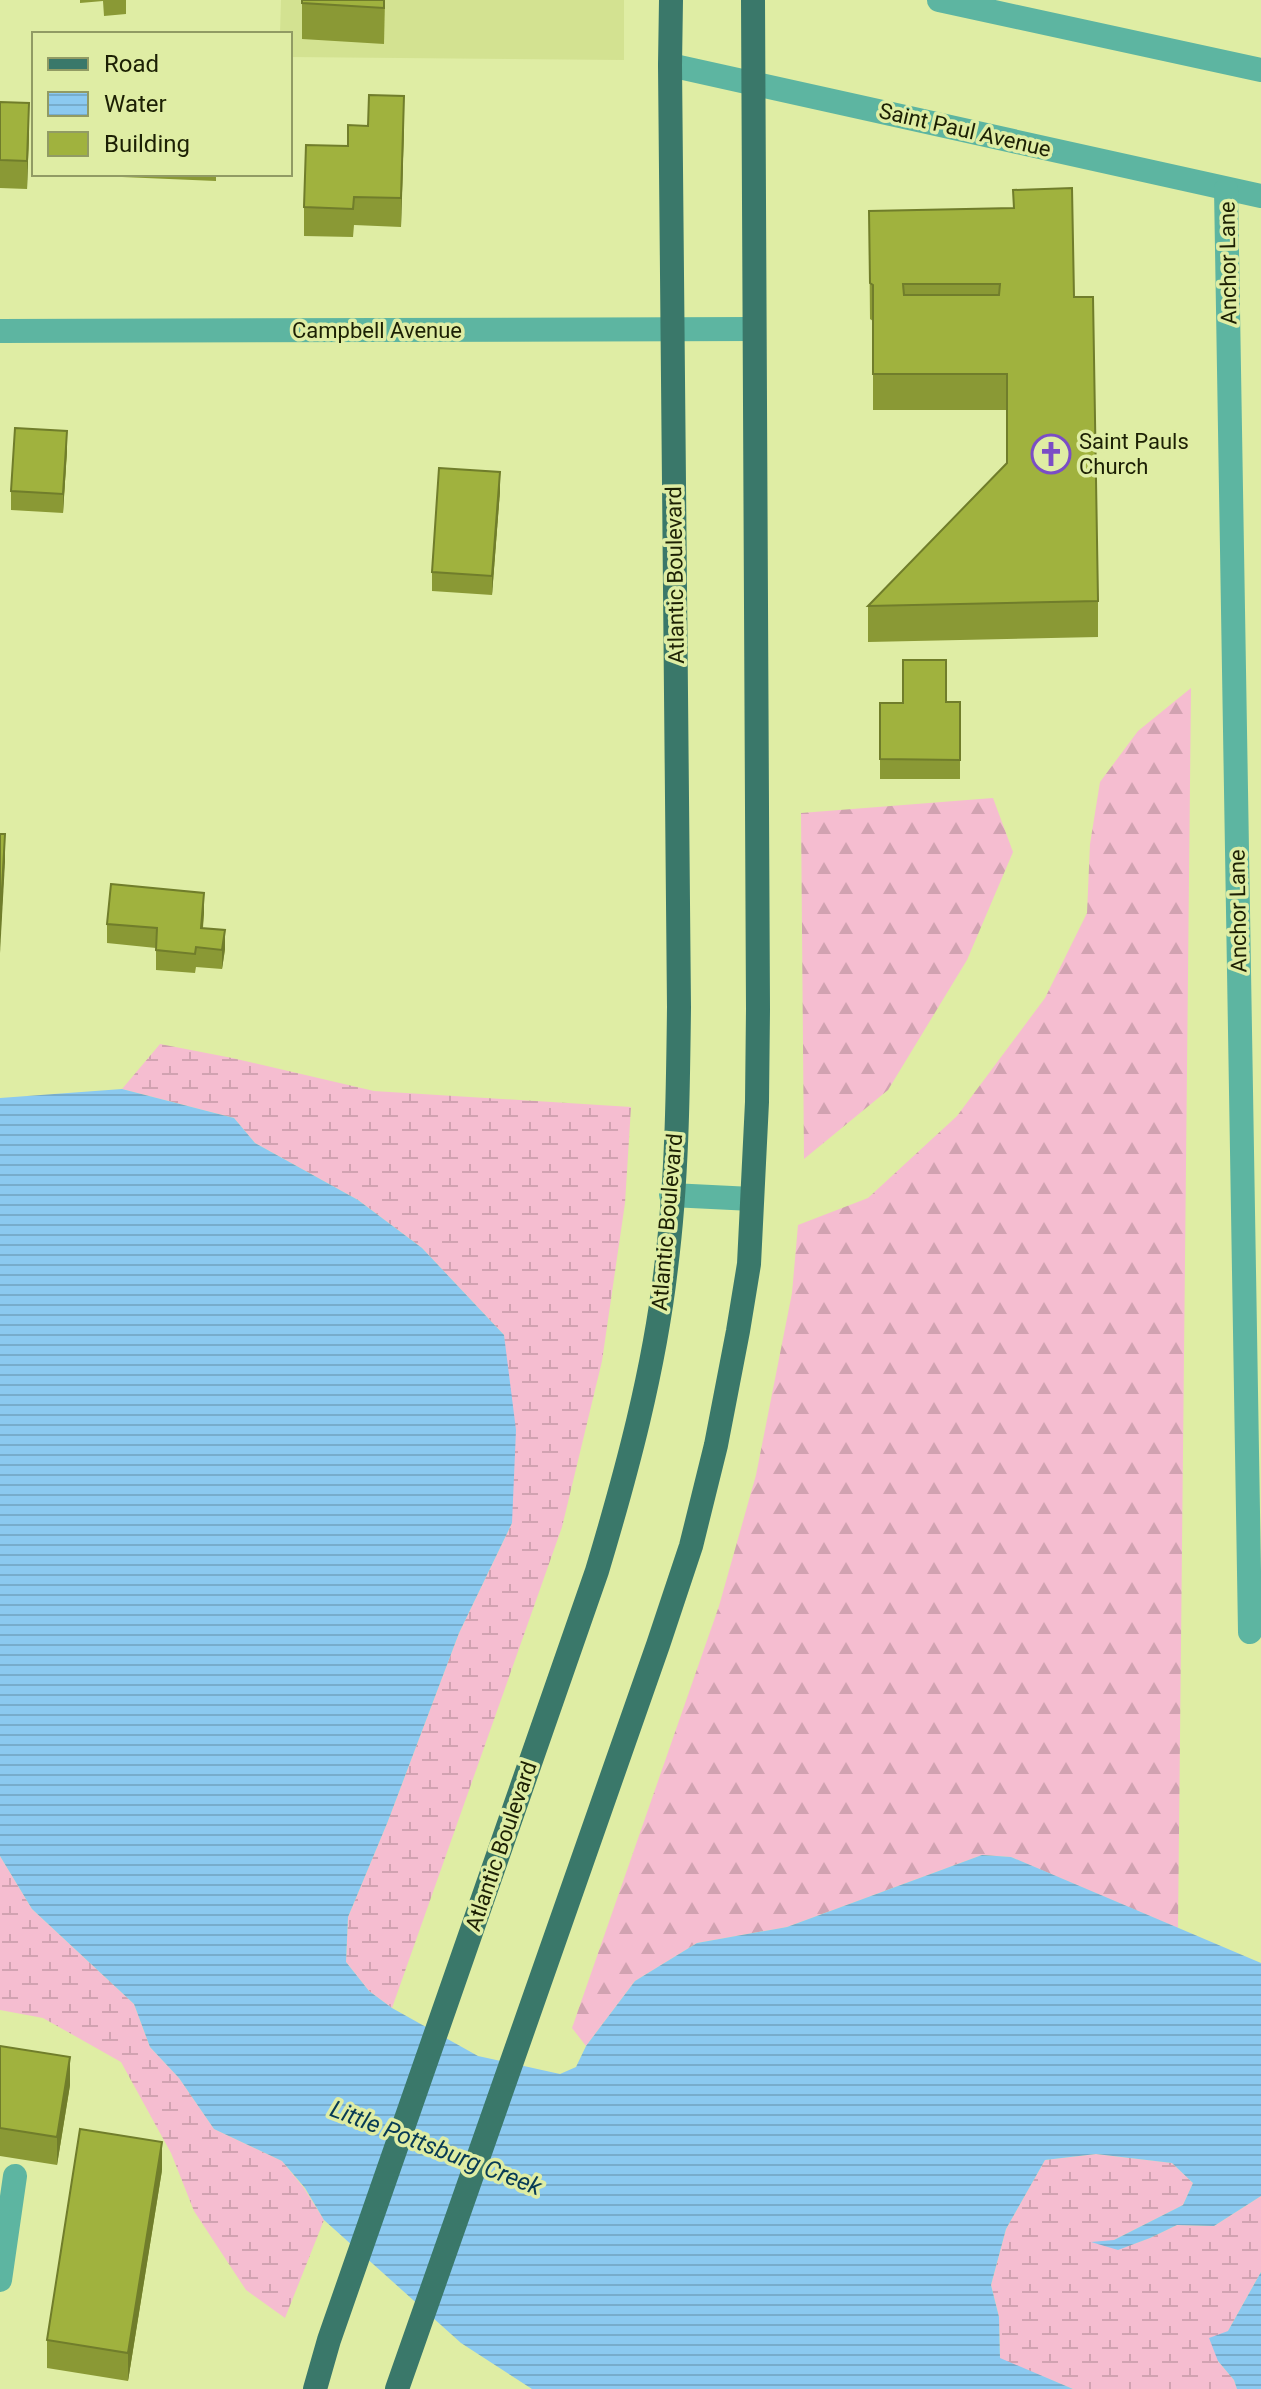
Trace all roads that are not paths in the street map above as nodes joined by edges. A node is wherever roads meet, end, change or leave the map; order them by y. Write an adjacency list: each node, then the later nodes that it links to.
1 (671, 0): 4 (main road, Atlantic Boulevard)
2 (753, 0): 6 (main road)
3 (939, 0): 5 (street)
4 (670, 65): 6 (street, Saint Paul Avenue); 9 (main road, Atlantic Boulevard)
5 (1261, 70)
6 (754, 83): 7 (street, Saint Paul Avenue); 10 (main road)
7 (1226, 189): 8 (street, Saint Paul Avenue); 14 (street, Anchor Lane)
8 (1261, 196)
9 (672, 329): 10 (street, Campbell Avenue); 11 (street, Campbell Avenue); 12 (main road, Atlantic Boulevard)
10 (754, 329): 13 (main road)
11 (0, 331)
12 (671, 1195): 13 (street); 18 (main road, Atlantic Boulevard)
13 (752, 1199): 17 (main road)
14 (1250, 1632)
15 (15, 2176): 16 (street)
16 (0, 2280)
17 (401, 2377)
18 (315, 2389)

